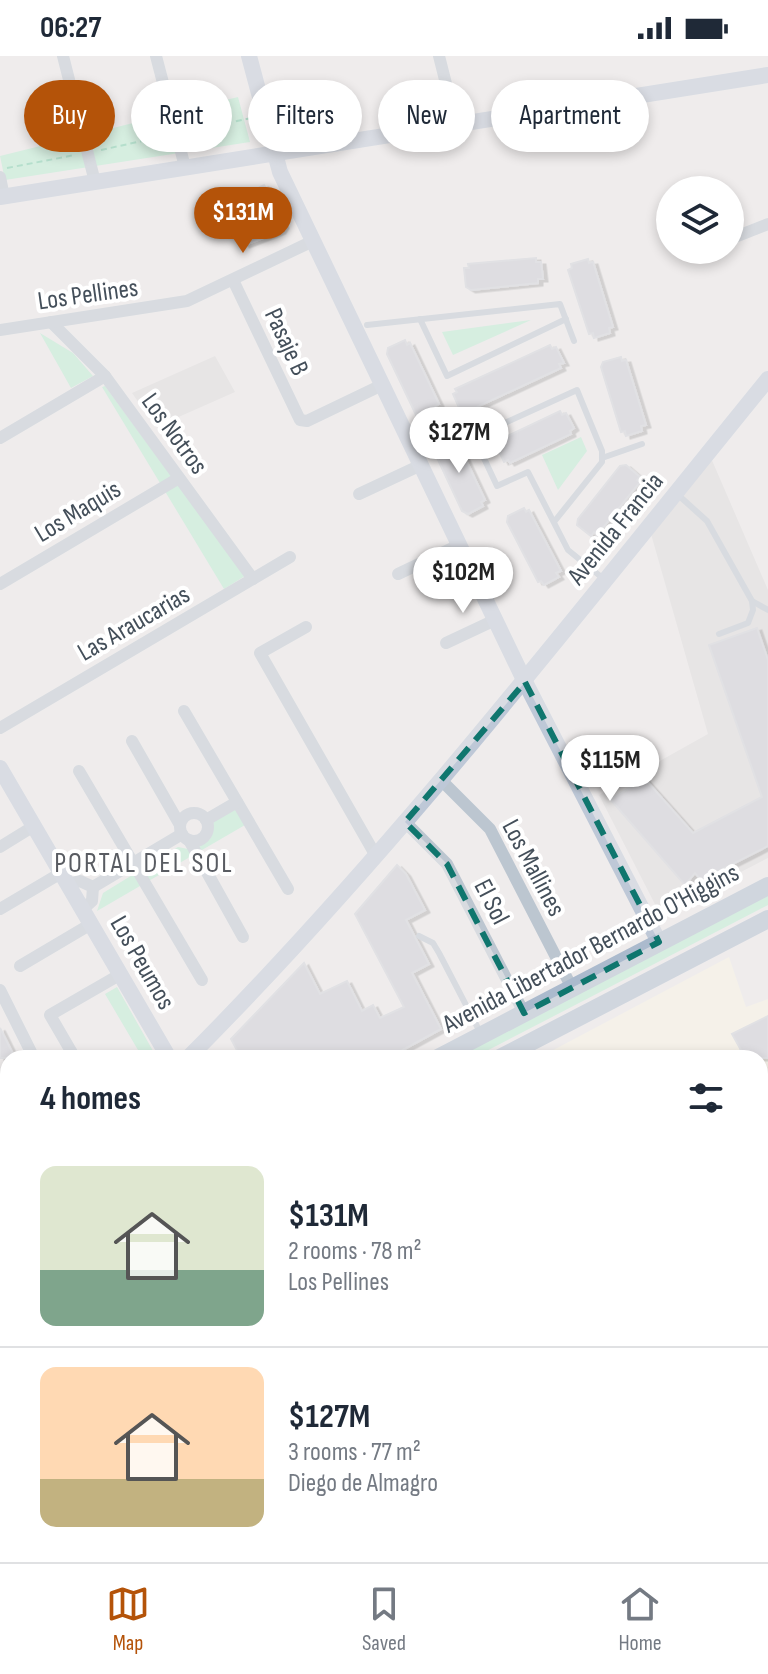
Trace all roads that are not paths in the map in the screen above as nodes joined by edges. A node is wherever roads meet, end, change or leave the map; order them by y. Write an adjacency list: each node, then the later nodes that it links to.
1 (63, 56): 12 (street)
2 (156, 56): 10 (street)
3 (249, 56): 9 (street)
4 (439, 56): 6 (street)
5 (768, 75): 7 (street)
6 (445, 80)
7 (475, 120)
8 (378, 136): 9 (street)
9 (274, 153): 10 (street); 16 (street)
10 (185, 167): 12 (street)
11 (0, 177): 13 (street)
12 (95, 182): 13 (street)
13 (2, 197)
14 (768, 224): 15 (street)
15 (744, 233)
16 (313, 241): 17 (street, Los Pellines); 21 (street)
17 (233, 280): 20 (street, Los Pellines); 26 (street, Pasaje B)
18 (420, 319): 19 (lane); 19 (lane); 21 (lane)
19 (566, 319): 23 (lane)
20 (51, 322): 22 (street, Los Pellines); 24 (street, Los Notros)
21 (360, 325): 26 (street)
22 (0, 330)
23 (574, 341)
24 (105, 376): 27 (street); 31 (street, Los Notros)
25 (768, 379): 32 (street, Avenida Francia)
26 (382, 385): 30 (street)
27 (0, 438)
28 (642, 444): 29 (lane)
29 (602, 458): 34 (lane); 34 (lane)
30 (421, 465): 33 (street); 35 (street)
31 (179, 478): 38 (street, Los Notros); 40 (street, Los Maquis)
32 (676, 492): 39 (street, Avenida Francia); 41 (lane)
33 (359, 494)
34 (554, 522): 39 (lane)
35 (459, 545): 37 (street); 43 (street)
36 (290, 557): 38 (street, Las Araucarias)
37 (398, 574)
38 (253, 579): 49 (street, Las Araucarias)
39 (605, 581): 47 (street, Avenida Francia)
40 (0, 584)
41 (752, 601): 42 (lane); 45 (lane)
42 (768, 610)
43 (495, 620): 46 (street); 47 (street)
44 (306, 627): 60 (street)
45 (719, 634)
46 (446, 643)
47 (525, 682): 53 (street, Avenida Francia); 71 (street)
48 (184, 711): 54 (street)
49 (0, 728)
50 (132, 741): 58 (street)
51 (0, 768): 57 (street, Los Peumos)
52 (79, 771): 61 (street)
53 (441, 780): 56 (street, Avenida Francia); 75 (street, Los Mallines)
54 (237, 802): 55 (street); 65 (street)
55 (206, 820): 58 (street); 58 (street)
56 (405, 822): 60 (street, Avenida Francia); 77 (street, El Sol)
57 (34, 826): 59 (street); 62 (street, Los Peumos)
58 (183, 833): 61 (street); 70 (street)
59 (0, 847)
60 (376, 856): 82 (street, Avenida Francia)
61 (133, 863): 64 (street); 74 (street)
62 (65, 878): 64 (street); 66 (street); 67 (street, Los Peumos)
63 (768, 886): 71 (main road, Avenida Libertador Bernardo O'Higgins)
64 (93, 887): 67 (street)
65 (288, 889)
66 (0, 909)
67 (87, 917): 72 (street); 73 (street, Los Peumos)
68 (768, 919): 84 (main road, Avenida Libertador Bernardo O'Higgins)
69 (419, 936): 78 (lane)
70 (243, 937)
71 (659, 942): 75 (main road, Avenida Libertador Bernardo O'Higgins)
72 (20, 966)
73 (121, 974): 80 (street); 81 (street, Los Peumos)
74 (202, 980)
75 (572, 988): 77 (main road, Avenida Libertador Bernardo O'Higgins)
76 (0, 990): 79 (street)
77 (524, 1013): 78 (main road, Avenida Libertador Bernardo O'Higgins)
78 (482, 1035): 83 (main road, Avenida Libertador Bernardo O'Higgins)
79 (30, 1050)
80 (70, 1050)
81 (164, 1050)
82 (196, 1050)
83 (453, 1050)
84 (515, 1050)

